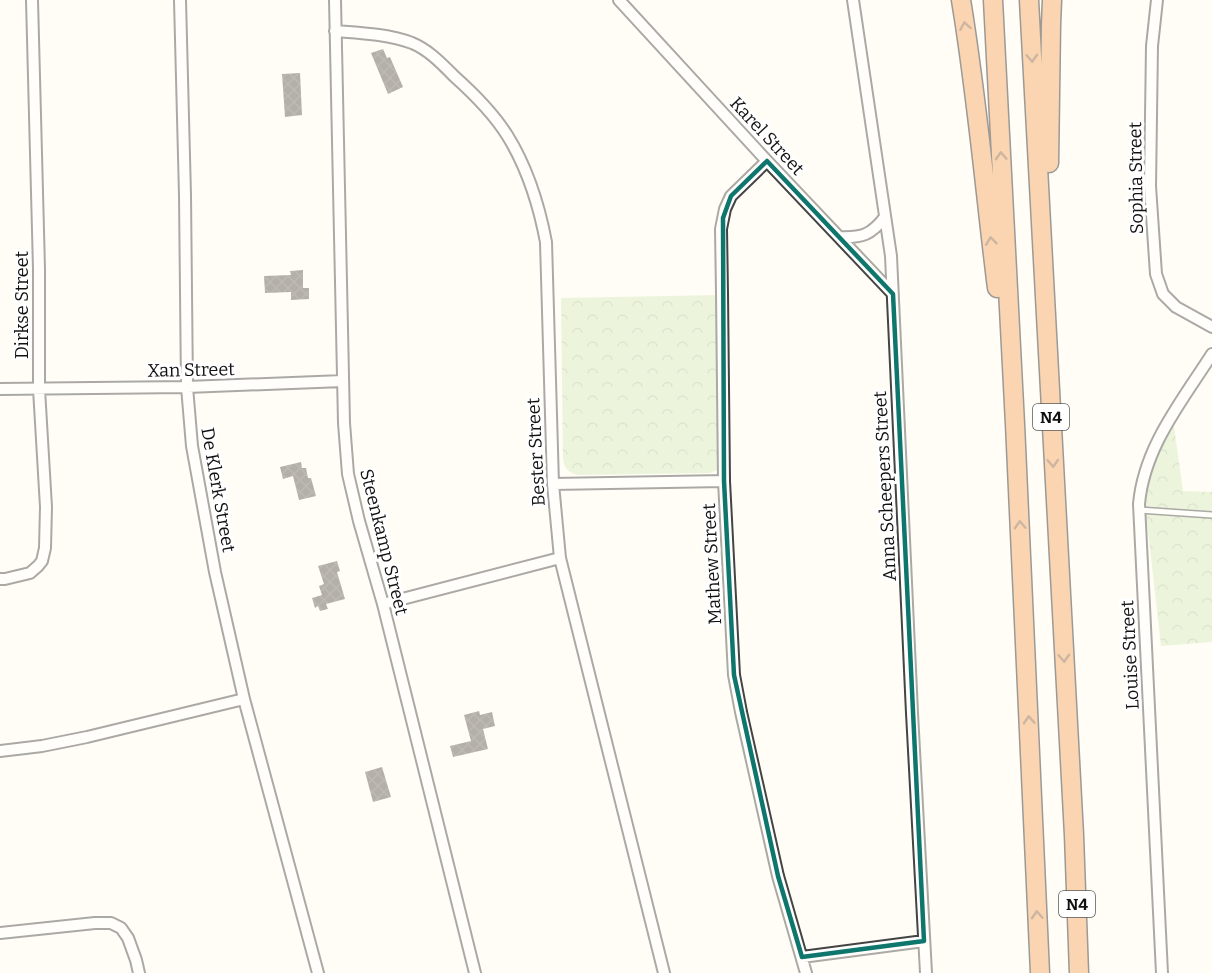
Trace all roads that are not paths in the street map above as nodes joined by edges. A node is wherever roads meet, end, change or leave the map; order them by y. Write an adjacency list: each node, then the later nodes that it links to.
1 (33, 0): 21 (street, Dirkse Street)
2 (180, 0): 19 (street, De Klerk Street)
3 (335, 0): 11 (street, Steenkamp Street)
4 (619, 0): 12 (street, Karel Street)
5 (853, 0): 13 (street, Anna Scheepers Street)
6 (961, 0): 22 (highway, one-way to 6)
7 (993, 0): 22 (highway, N4, one-way to 7)
8 (1029, 0): 23 (highway, N4, one-way to 23)
9 (1052, 0): 23 (highway)
10 (1157, 0): 16 (street, Sophia Street)
11 (335, 32): 18 (street, Steenkamp Street); 25 (street, Bester Street)
12 (767, 160): 14 (street, Karel Street); 24 (street, Mathew Street)
13 (885, 217): 14 (street); 15 (street, Anna Scheepers Street)
14 (839, 237): 15 (street, Karel Street)
15 (893, 294): 34 (street, Anna Scheepers Street)
16 (1212, 327)
17 (1212, 354): 26 (street, Louise Street)
18 (343, 381): 19 (street, Xan Street); 30 (street, Steenkamp Street)
19 (187, 387): 21 (street, Xan Street); 31 (street, De Klerk Street)
20 (0, 389): 21 (street, Xan Street)
21 (39, 389): 29 (street, Dirkse Street)
22 (1015, 424): 42 (highway, N4, one-way to 22)
23 (1052, 429): 43 (highway, N4, one-way to 43)
24 (724, 481): 25 (street); 35 (street, Mathew Street)
25 (553, 484): 28 (street, Bester Street)
26 (1139, 510): 27 (lane); 44 (street, Louise Street)
27 (1212, 515)
28 (560, 558): 30 (street); 39 (street, Bester Street)
29 (0, 579)
30 (383, 604): 38 (street, Steenkamp Street)
31 (244, 699): 32 (street); 37 (street, De Klerk Street)
32 (1, 752)
33 (0, 933): 36 (street)
34 (924, 941): 35 (street); 41 (street, Anna Scheepers Street)
35 (802, 957): 40 (street, Mathew Street)
36 (139, 973)
37 (318, 973)
38 (476, 973)
39 (664, 973)
40 (806, 973)
41 (926, 973)
42 (1040, 973)
43 (1079, 973)
44 (1162, 973)

